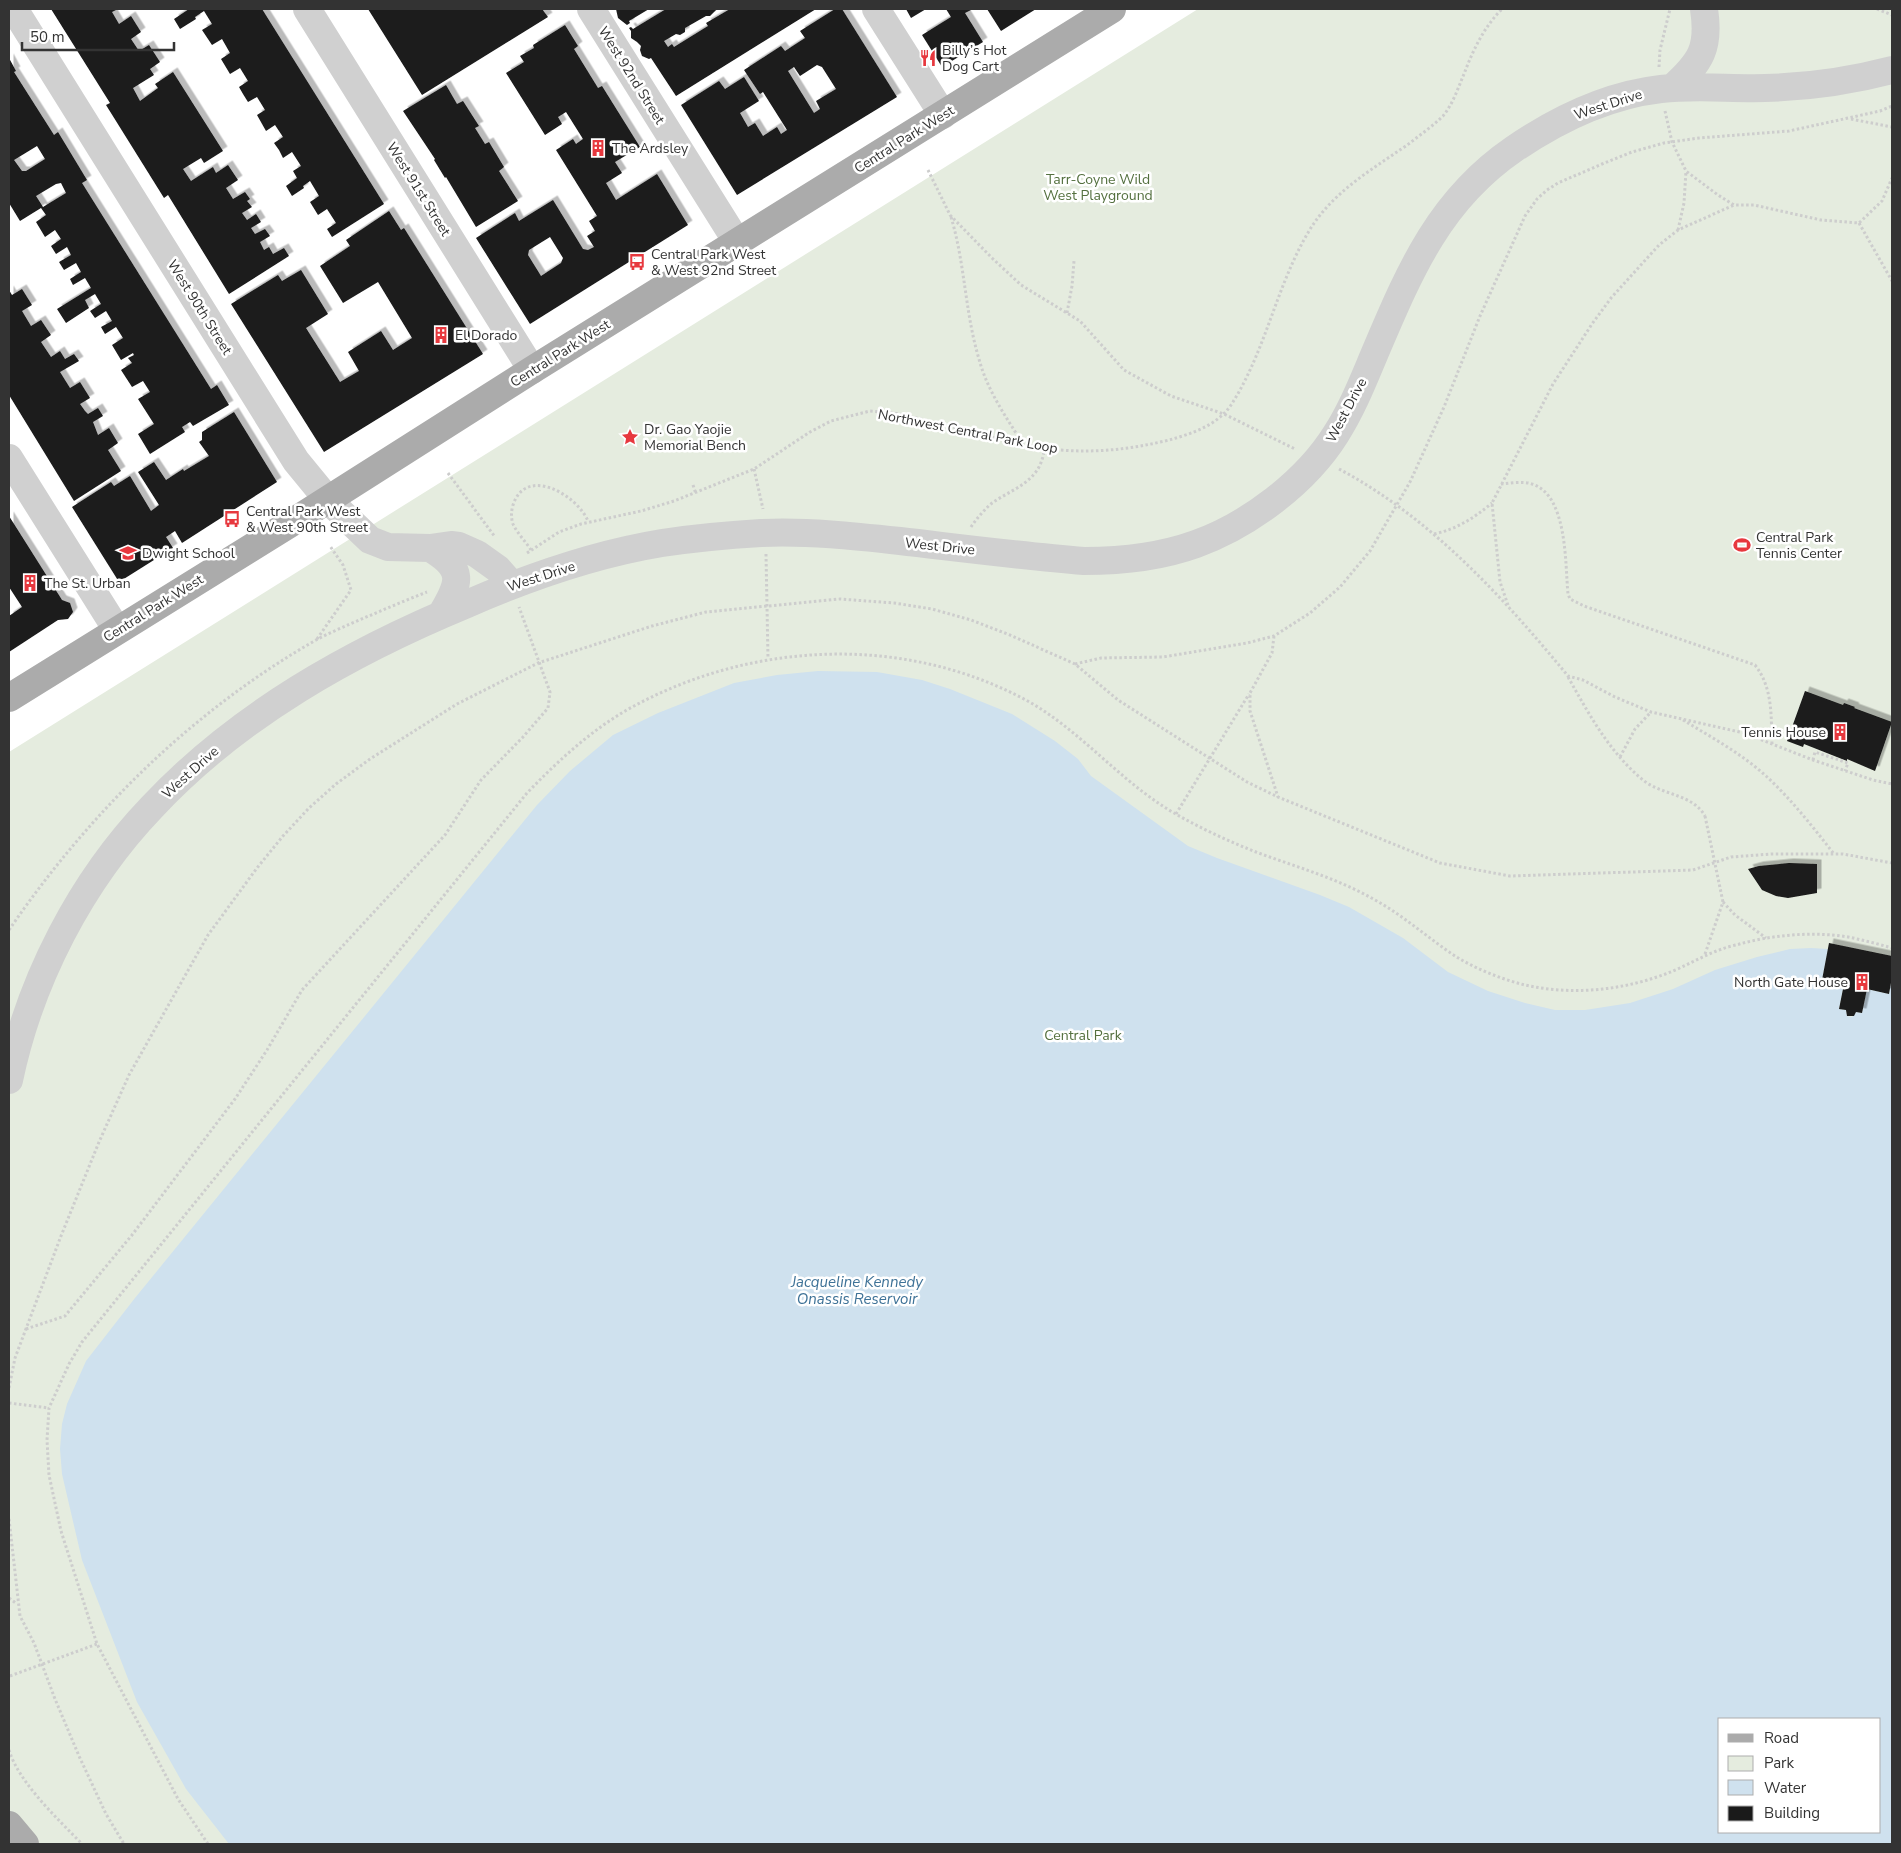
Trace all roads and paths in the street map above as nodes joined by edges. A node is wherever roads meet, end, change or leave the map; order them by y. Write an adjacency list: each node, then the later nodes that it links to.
1 (14, 9): 41 (street, West 90th Street)
2 (306, 9): 29 (street, West 91st Street)
3 (591, 9): 25 (street, West 92nd Street)
4 (876, 9): 14 (street)
5 (1112, 9): 14 (main road, Central Park West)
6 (1502, 9): 30 (path, Northwest Central Park Loop)
7 (1670, 9): 12 (path)
8 (1704, 9): 12 (street)
9 (1877, 9): 10 (path)
10 (1892, 15)
11 (1892, 70): 12 (street, West Drive)
12 (1666, 89): 17 (path); 51 (street, West Drive)
13 (1892, 106): 15 (path)
14 (943, 115): 25 (main road, Central Park West)
15 (1848, 118): 16 (path); 17 (path)
16 (1892, 127)
17 (1672, 142): 19 (path); 43 (path)
18 (928, 170): 22 (path)
19 (1686, 171): 21 (path); 24 (path)
20 (1892, 178): 23 (path)
21 (1734, 205): 23 (path); 24 (path)
22 (950, 215): 28 (path); 31 (path)
23 (1859, 223): 27 (path)
24 (1678, 230): 38 (path)
25 (737, 242): 29 (main road, Central Park West)
26 (1074, 261): 28 (path)
27 (1892, 281)
28 (1067, 312): 30 (path)
29 (532, 370): 41 (main road, Central Park West)
30 (1224, 414): 32 (path, Northwest Central Park Loop); 33 (path)
31 (1023, 444): 32 (path, Northwest Central Park Loop); 36 (path, Northwest Central Park Loop)
32 (1045, 448): 51 (path)
33 (1296, 449)
34 (9, 458): 56 (street)
35 (1333, 466): 43 (path)
36 (754, 469): 40 (path, Northwest Central Park Loop); 44 (path)
37 (448, 473): 47 (path)
38 (1501, 484): 42 (path); 67 (path)
39 (693, 485): 40 (path)
40 (696, 494): 45 (path, Northwest Central Park Loop)
41 (328, 500): 49 (street, West 90th Street); 56 (main road, Central Park West)
42 (1492, 502): 46 (path); 54 (path)
43 (1396, 504): 46 (path); 57 (path)
44 (763, 512)
45 (588, 521): 45 (path, Northwest Central Park Loop)
46 (1433, 534): 54 (path)
47 (501, 544)
48 (330, 546): 58 (path)
49 (430, 548): 52 (street, West 90th Street); 55 (street)
50 (766, 548): 53 (path)
51 (960, 548): 52 (street, West Drive)
52 (514, 593): 55 (street, West Drive); 60 (path)
53 (766, 607): 59 (path); 60 (path); 61 (path)
54 (1509, 608): 62 (path)
55 (441, 615): 81 (street, West Drive)
56 (117, 630): 64 (main road, Central Park West)
57 (1274, 636): 61 (path); 63 (path)
58 (317, 640)
59 (768, 659): 74 (path); 85 (path)
60 (538, 663): 82 (path); 82 (path)
61 (1075, 664): 69 (path)
62 (1568, 676): 65 (path); 68 (path)
63 (1250, 693): 69 (path); 73 (path)
64 (9, 698)
65 (1650, 712): 66 (path); 68 (path)
66 (1681, 718): 67 (path); 75 (path)
67 (1772, 744): 70 (path)
68 (1620, 757): 77 (path, bridge)
69 (1210, 760): 73 (path); 74 (path)
70 (1813, 760): 71 (path); 71 (path)
71 (1846, 771): 72 (path)
72 (1892, 784)
73 (1278, 797): 75 (path)
74 (1176, 814): 80 (path)
75 (1835, 854): 76 (path)
76 (1892, 863)
77 (1723, 902): 78 (path); 80 (path)
78 (1767, 938): 79 (path); 80 (path)
79 (1892, 948)
80 (1705, 955)
81 (9, 1080)
82 (26, 1329): 83 (path)
83 (9, 1388)
84 (9, 1403): 85 (path)
85 (49, 1408): 89 (path)
86 (9, 1519): 88 (path)
87 (9, 1598): 88 (path)
88 (17, 1604): 95 (path)
89 (97, 1644): 90 (path, bridge); 96 (path)
90 (9, 1676)
91 (9, 1750): 94 (path)
92 (9, 1825): 93 (main road)
93 (25, 1844)
94 (82, 1844)
95 (124, 1844)
96 (208, 1844)

